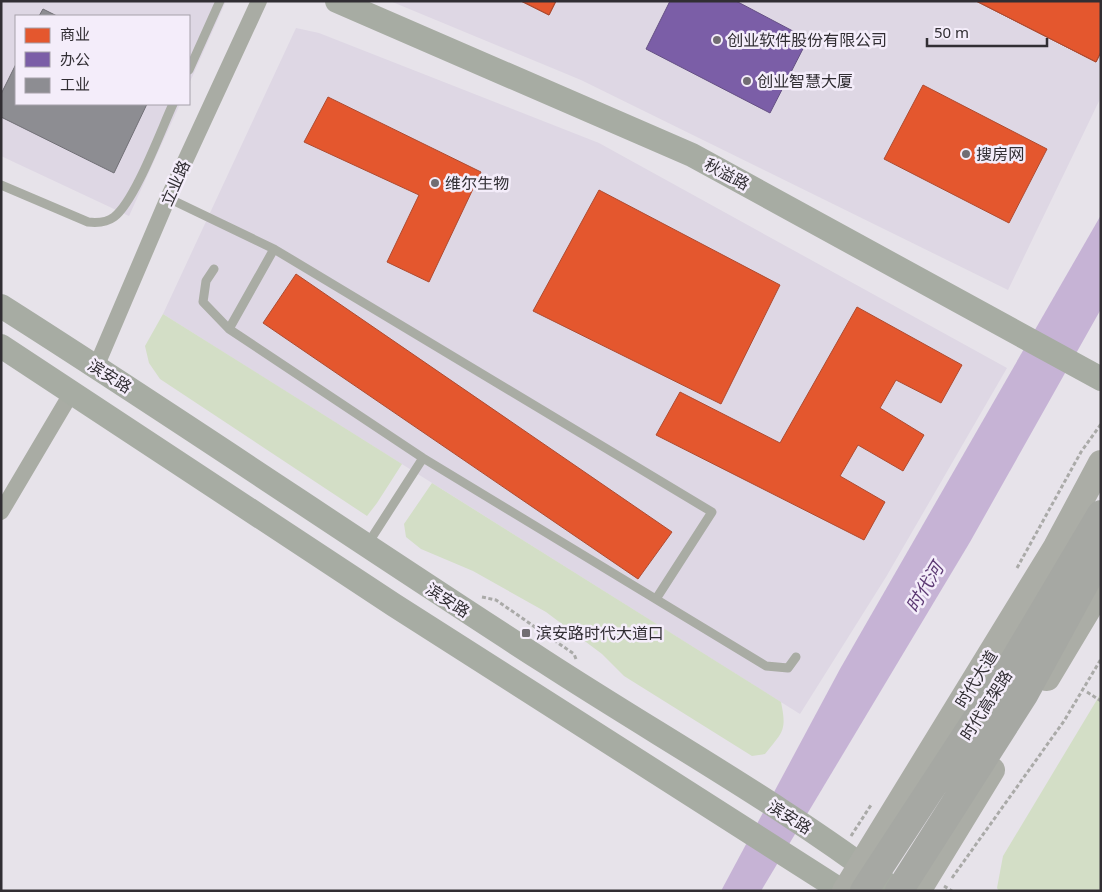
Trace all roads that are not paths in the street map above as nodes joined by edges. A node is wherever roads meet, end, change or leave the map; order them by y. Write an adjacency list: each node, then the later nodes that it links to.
1 (220, 1): 4 (lane)
2 (259, 1): 7 (street, 立业路)
3 (337, 1): 14 (main road, 秋溢路)
4 (190, 68)
5 (173, 105): 6 (lane)
6 (1, 185)
7 (168, 198): 8 (lane); 13 (street, 立业路)
8 (274, 249): 11 (lane); 23 (lane)
9 (214, 269): 11 (lane)
10 (1, 306): 13 (main road, 滨安路)
11 (229, 329): 16 (lane)
12 (1, 346): 15 (main road, 滨安路)
13 (96, 367): 20 (main road, 滨安路)
14 (1098, 377)
15 (72, 392): 18 (street); 26 (main road, 滨安路)
16 (423, 458): 20 (lane); 23 (lane)
17 (1101, 463): 25 (main road, 时代大道)
18 (1, 512)
19 (1101, 514): 27 (highway, 时代高架路, bridge)
20 (366, 546): 25 (main road, 滨安路)
21 (1101, 554): 28 (highway, 时代高架路, bridge)
22 (1101, 588): 29 (main road)
23 (656, 599): 24 (lane)
24 (796, 656)
25 (862, 864): 26 (main road, 时代大道); 28 (main road, 滨安路)
26 (844, 891)
27 (864, 891)
28 (898, 891)
29 (918, 891)

